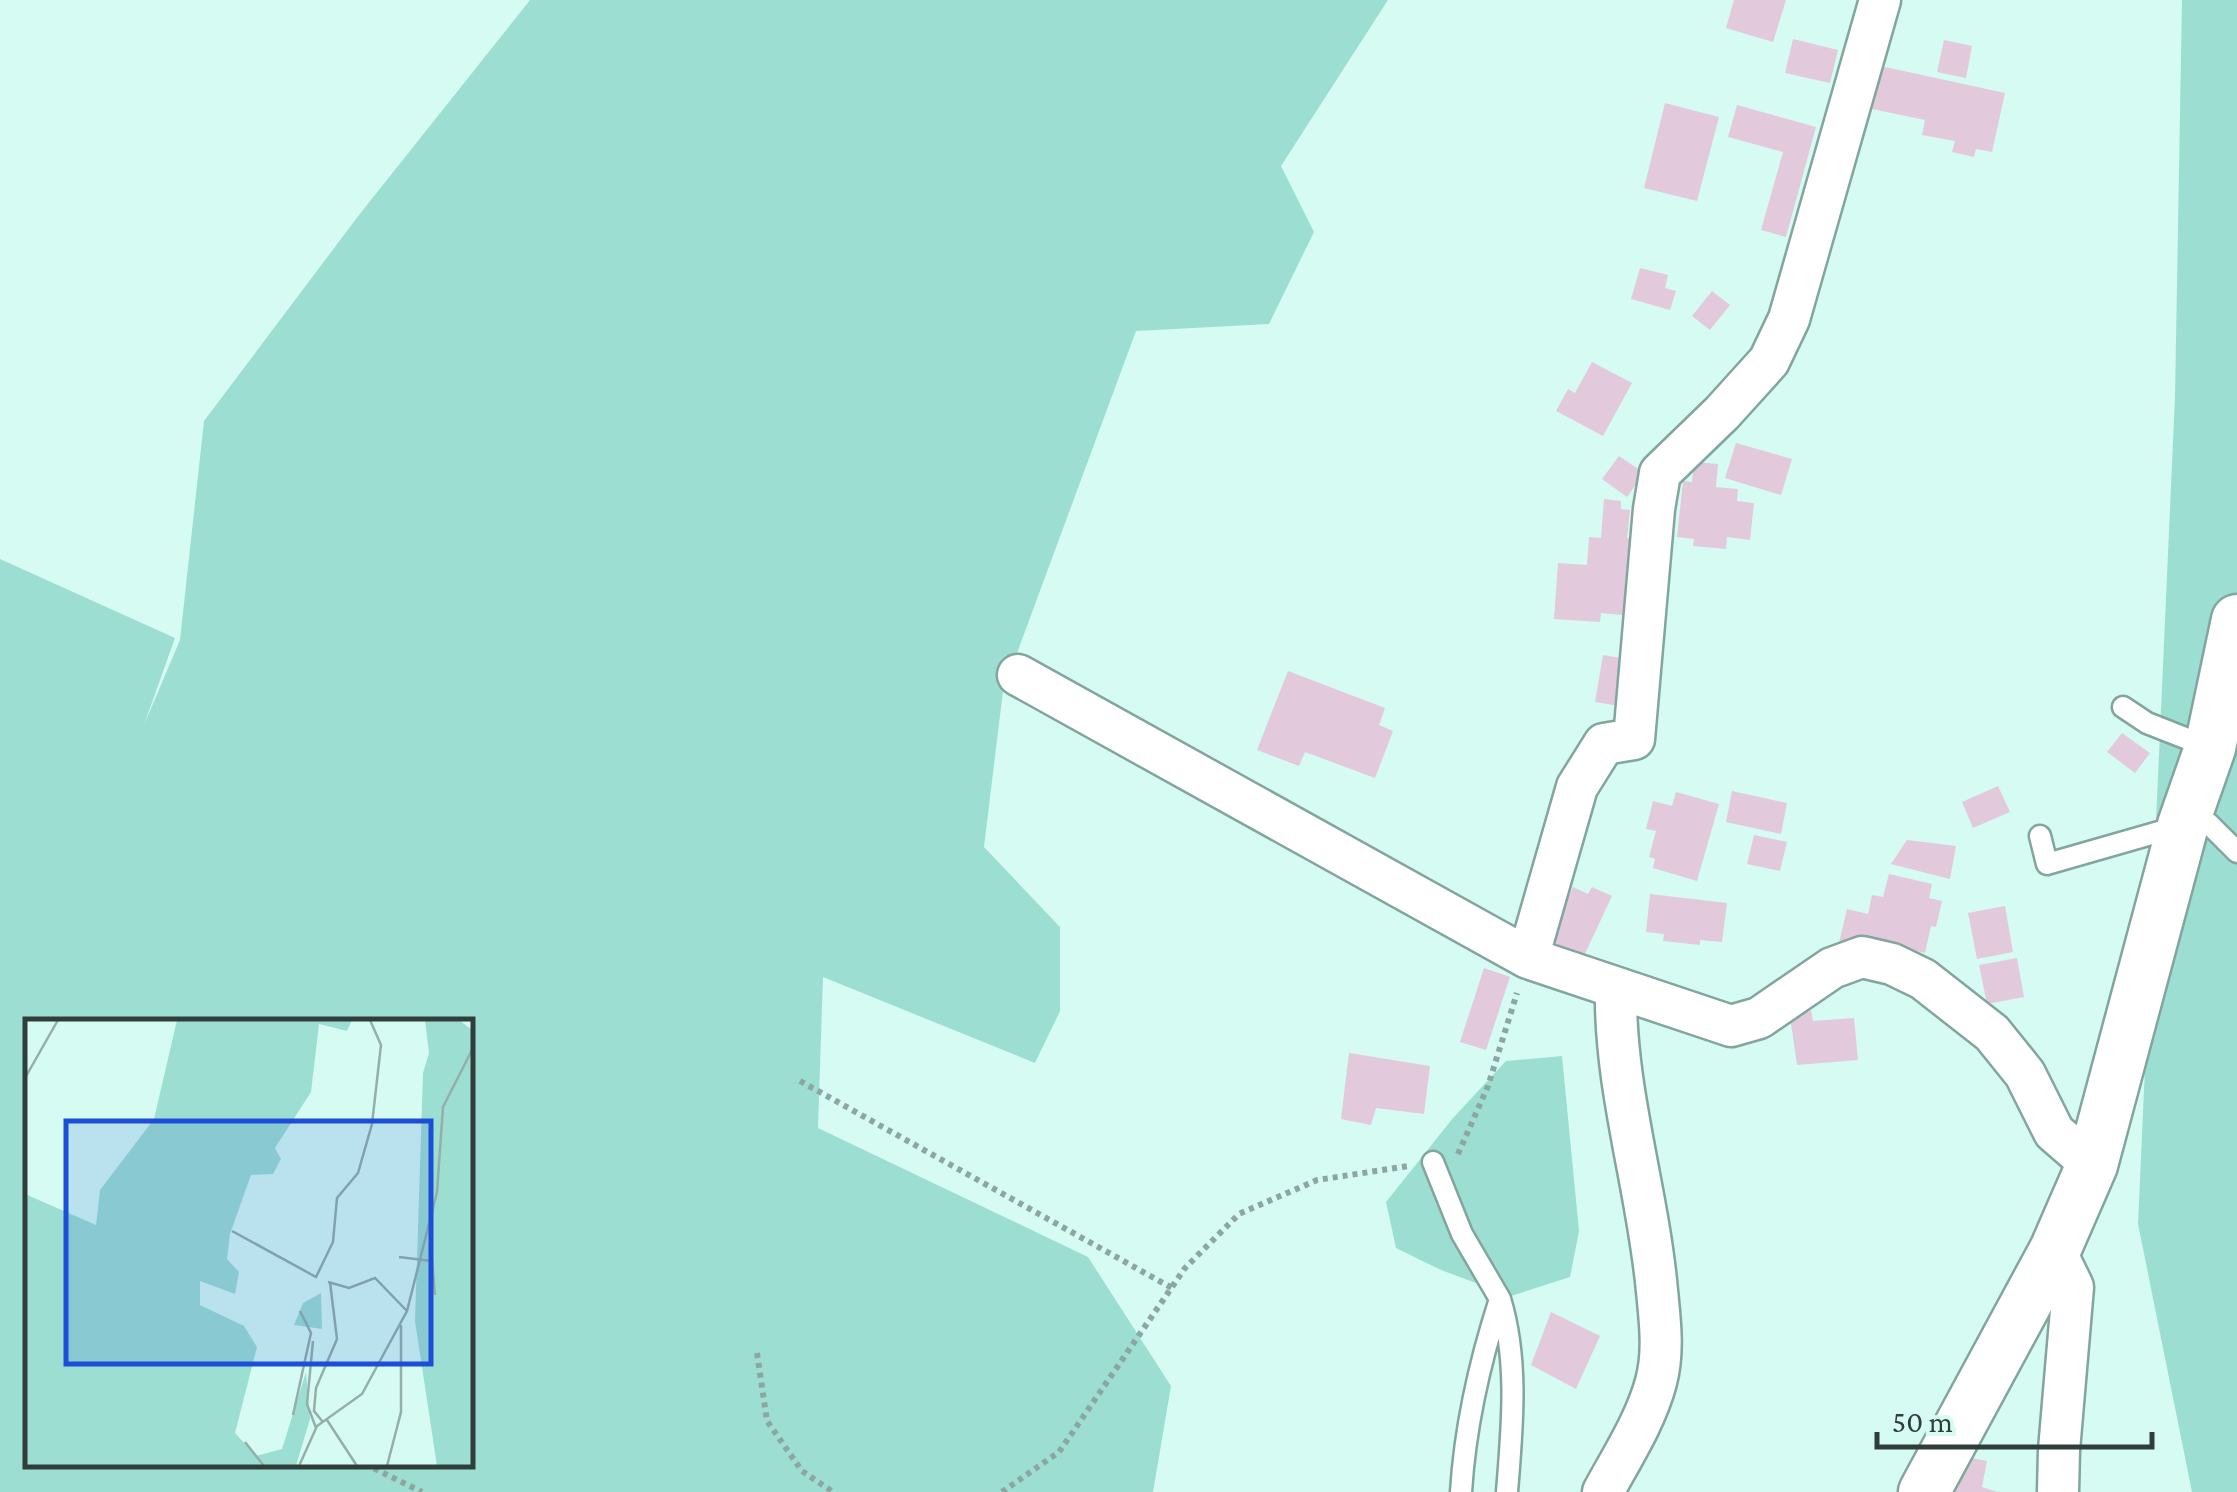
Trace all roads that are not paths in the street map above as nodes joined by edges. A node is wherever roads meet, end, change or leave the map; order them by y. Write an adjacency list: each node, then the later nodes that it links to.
1 (1880, 0): 9 (street)
2 (2237, 620): 5 (street)
3 (1018, 675): 9 (street)
4 (2124, 707): 5 (lane)
5 (2210, 748): 6 (street)
6 (2184, 824): 7 (lane); 8 (lane); 12 (street)
7 (2040, 836)
8 (2237, 852)
9 (1528, 958): 10 (street)
10 (1616, 988): 12 (street); 17 (street)
11 (1433, 1162): 14 (lane)
12 (2092, 1165): 13 (street)
13 (2054, 1250): 18 (street); 19 (street)
14 (1500, 1300): 15 (lane); 16 (lane)
15 (1460, 1492)
16 (1508, 1492)
17 (1603, 1492)
18 (1924, 1492)
19 (2058, 1492)

